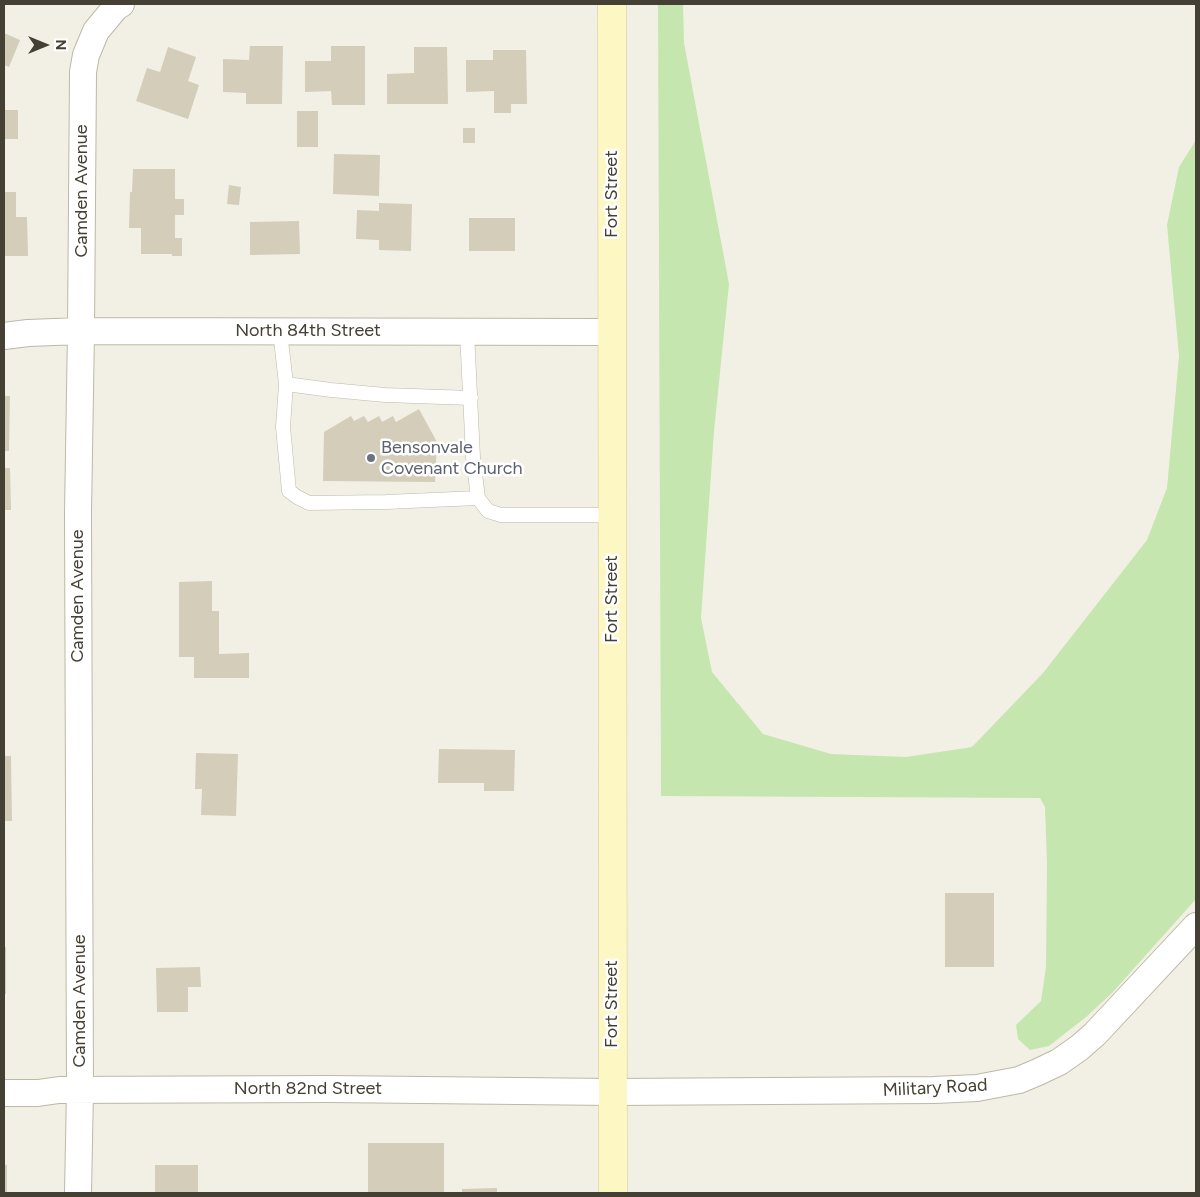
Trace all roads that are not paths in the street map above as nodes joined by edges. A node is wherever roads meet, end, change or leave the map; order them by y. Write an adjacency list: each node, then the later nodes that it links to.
1 (612, 4): 6 (main road, Fort Street)
2 (118, 5): 3 (street, Camden Avenue)
3 (81, 331): 4 (street, North 84th Street); 7 (street, North 84th Street); 13 (street, Camden Avenue)
4 (280, 331): 5 (street, North 84th Street); 8 (lane)
5 (467, 332): 6 (street, North 84th Street); 9 (lane)
6 (612, 332): 11 (main road, Fort Street)
7 (4, 336)
8 (286, 384): 9 (lane); 10 (lane)
9 (471, 398): 10 (lane)
10 (478, 498): 11 (lane)
11 (612, 516): 14 (main road, Fort Street)
12 (1196, 926): 14 (street, Military Road)
13 (80, 1090): 14 (street, North 82nd Street); 15 (street, North 82nd Street); 16 (street, Camden Avenue)
14 (612, 1092): 17 (main road, Fort Street)
15 (4, 1093)
16 (78, 1193)
17 (613, 1193)

